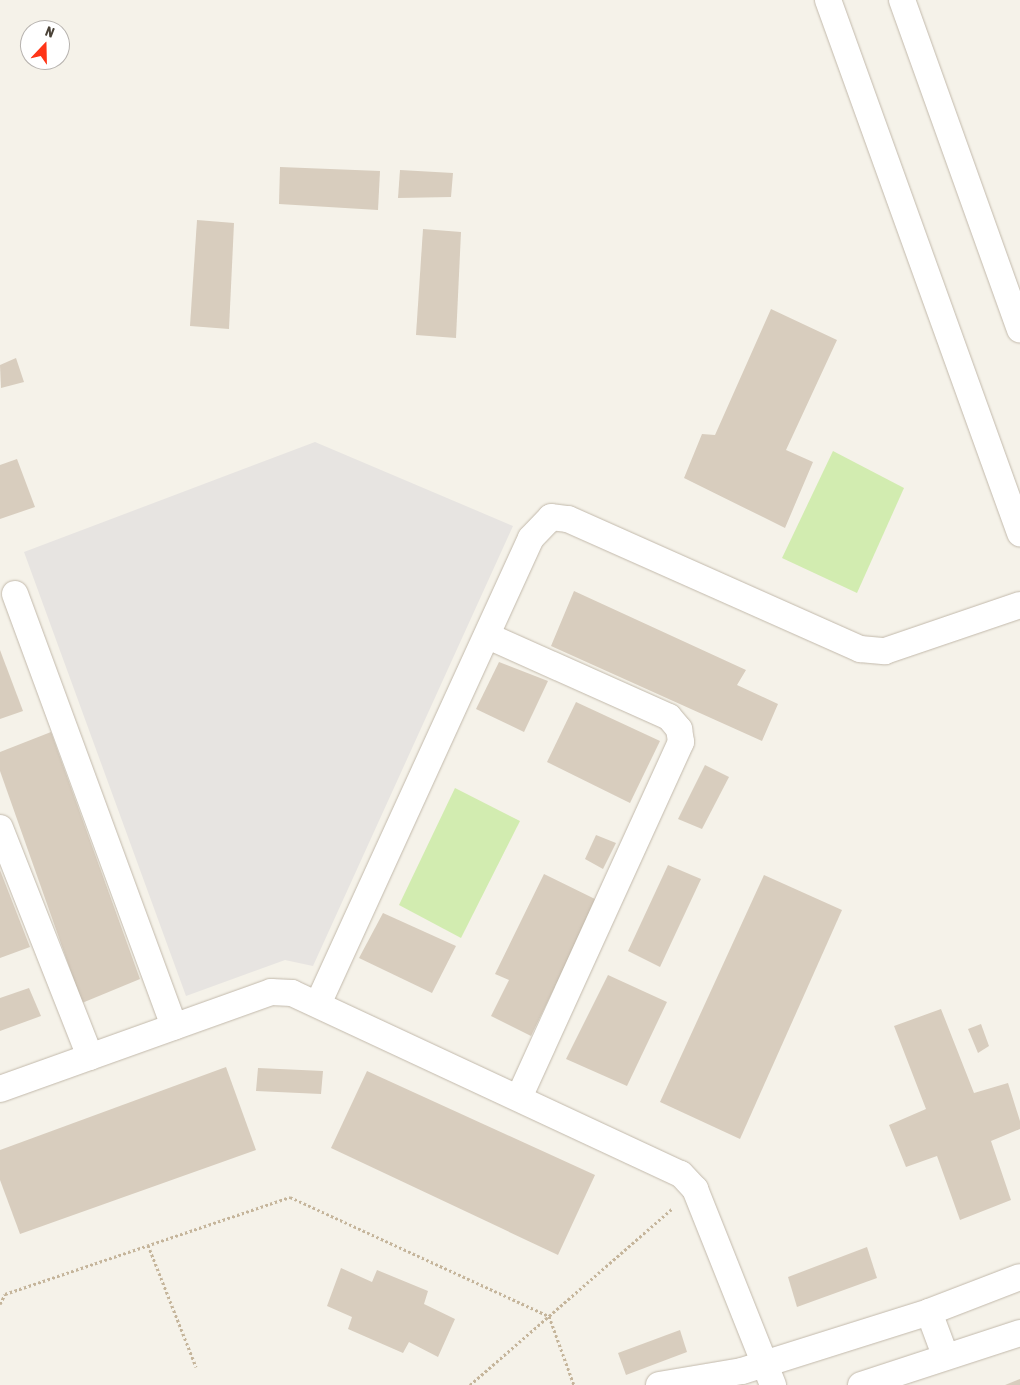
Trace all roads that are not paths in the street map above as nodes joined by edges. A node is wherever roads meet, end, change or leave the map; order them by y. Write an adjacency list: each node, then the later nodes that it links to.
1 (828, 0): 4 (street)
2 (902, 0): 3 (street)
3 (1020, 329)
4 (1020, 533)
5 (15, 594): 10 (street)
6 (1020, 605): 7 (street)
7 (488, 636): 9 (street); 13 (street)
8 (0, 828): 11 (street)
9 (318, 1004): 10 (street); 13 (street)
10 (174, 1027): 11 (street)
11 (90, 1057): 12 (street)
12 (0, 1089)
13 (519, 1098): 18 (street)
14 (1020, 1277): 15 (street)
15 (929, 1312): 17 (street); 18 (street)
16 (1020, 1333): 17 (street)
17 (945, 1356): 20 (street)
18 (769, 1375): 19 (street)
19 (659, 1385)
20 (861, 1385)

